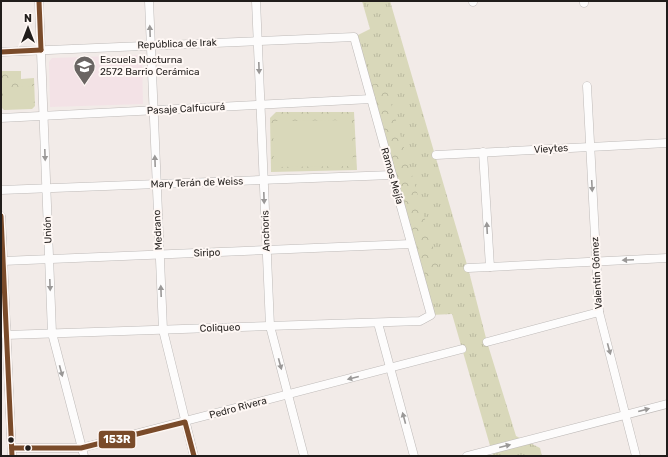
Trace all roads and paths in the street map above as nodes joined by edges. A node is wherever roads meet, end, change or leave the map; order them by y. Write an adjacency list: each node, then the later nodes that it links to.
1 (39, 1): 7 (street, Unión)
2 (149, 1): 6 (street, Medrano, one-way to 2)
3 (256, 1): 5 (street, Anchoris)
4 (354, 37): 5 (street, República de Irak); 10 (street, Ramos Mejía)
5 (258, 41): 6 (street, República de Irak); 11 (street, Anchoris, one-way to 11)
6 (150, 46): 7 (street, República de Irak); 12 (street, Medrano)
7 (41, 50): 8 (street, República de Irak); 13 (street, Unión)
8 (1, 52)
9 (587, 86): 16 (street, Valentín Gómez)
10 (371, 99): 11 (street, Pasaje Calfucurá); 19 (street, Ramos Mejía)
11 (261, 105): 12 (street, Pasaje Calfucurá); 20 (street, Anchoris)
12 (153, 110): 13 (street, Pasaje Calfucurá); 21 (street, Medrano, one-way to 12)
13 (43, 116): 14 (street, Pasaje Calfucurá); 22 (street, Unión, one-way to 22)
14 (1, 118)
15 (667, 143): 16 (street, Vieytes)
16 (590, 147): 17 (street, Vieytes); 31 (street, Valentín Gómez, one-way to 31)
17 (483, 152): 18 (street, Vieytes); 32 (street, one-way to 17)
18 (436, 155)
19 (392, 175): 20 (street, Mary Terán de Weiss); 25 (street, Ramos Mejía)
20 (264, 180): 21 (street, Mary Terán de Weiss); 26 (street, Anchoris, one-way to 26)
21 (156, 184): 22 (street, Mary Terán de Weiss); 27 (street, Medrano)
22 (46, 189): 23 (street, Mary Terán de Weiss); 29 (street, Unión)
23 (1, 190)
24 (1, 216): 30 (street)
25 (412, 244): 26 (street, Siripo); 35 (street, Ramos Mejía)
26 (266, 250): 27 (street, Siripo); 37 (street, Anchoris)
27 (160, 254): 29 (street, Siripo); 38 (street, Medrano, one-way to 27)
28 (667, 258): 31 (street, one-way to 31)
29 (49, 259): 30 (street, Siripo); 39 (street, Unión, one-way to 39)
30 (3, 261): 40 (street)
31 (596, 261): 32 (street); 34 (street, Valentín Gómez)
32 (490, 267): 33 (street)
33 (468, 268)
34 (599, 312): 41 (street); 46 (street, Valentín Gómez, one-way to 46)
35 (431, 315): 36 (street, Coliqueo)
36 (378, 323): 37 (street, Coliqueo); 43 (street)
37 (270, 326): 38 (street, Coliqueo); 44 (street, Anchoris, one-way to 44)
38 (163, 330): 39 (street, Coliqueo); 47 (street, Medrano)
39 (52, 333): 40 (street, Coliqueo); 49 (street, Unión, one-way to 49)
40 (6, 335): 48 (street)
41 (487, 342)
42 (462, 349): 43 (street, Pedro Rivera)
43 (391, 368): 44 (street, Pedro Rivera, one-way to 44); 52 (street, one-way to 43)
44 (288, 394): 47 (street, Pedro Rivera); 51 (street, Anchoris)
45 (667, 404): 46 (street, one-way to 45)
46 (626, 415): 53 (street, one-way to 46); 54 (street, Valentín Gómez)
47 (185, 422): 49 (street, Pedro Rivera); 50 (street, Medrano)
48 (12, 452): 49 (street, Pedro Rivera)
49 (82, 452)
50 (194, 456)
51 (304, 456)
52 (414, 456)
53 (467, 456)
54 (636, 456)

